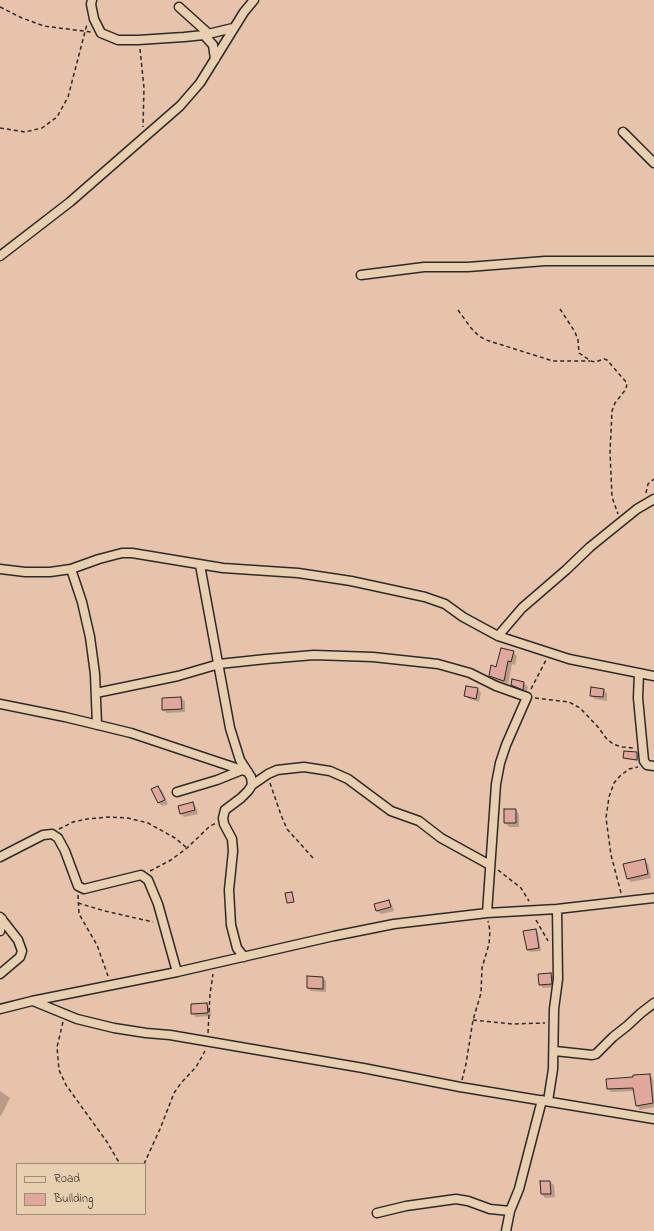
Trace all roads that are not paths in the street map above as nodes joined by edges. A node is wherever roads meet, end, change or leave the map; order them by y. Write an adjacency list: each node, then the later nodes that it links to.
1 (254, 0): 4 (street)
2 (91, 2): 5 (street)
3 (179, 7): 5 (street)
4 (233, 28): 5 (street); 6 (street)
5 (207, 35): 6 (street)
6 (215, 60): 9 (street)
7 (623, 132): 8 (street)
8 (654, 163)
9 (0, 256)
10 (654, 261): 11 (street)
11 (361, 275)
12 (654, 499): 16 (street)
13 (200, 564): 15 (street); 16 (street); 17 (street)
14 (0, 569): 15 (street)
15 (71, 569): 20 (street)
16 (498, 636): 18 (street)
17 (219, 664): 20 (street); 24 (street); 28 (street)
18 (639, 672): 19 (street); 23 (street)
19 (654, 676)
20 (96, 693): 22 (street)
21 (0, 704): 22 (street)
22 (97, 725): 24 (street)
23 (650, 765)
24 (245, 771): 25 (street); 26 (street)
25 (252, 785): 28 (street); 34 (street)
26 (177, 792)
27 (0, 857): 35 (street)
28 (490, 865): 31 (street)
29 (654, 898): 30 (street)
30 (557, 909): 31 (street); 40 (street)
31 (487, 913): 34 (street)
32 (1, 918): 33 (street); 36 (street)
33 (0, 931)
34 (244, 957): 35 (street)
35 (177, 972): 37 (street)
36 (0, 974)
37 (32, 1001): 39 (street); 41 (street)
38 (654, 1003): 40 (street)
39 (0, 1009)
40 (555, 1051): 41 (street)
41 (545, 1100): 42 (street); 43 (street)
42 (654, 1119)
43 (510, 1211): 44 (street); 45 (street)
44 (377, 1213)
45 (506, 1231)

